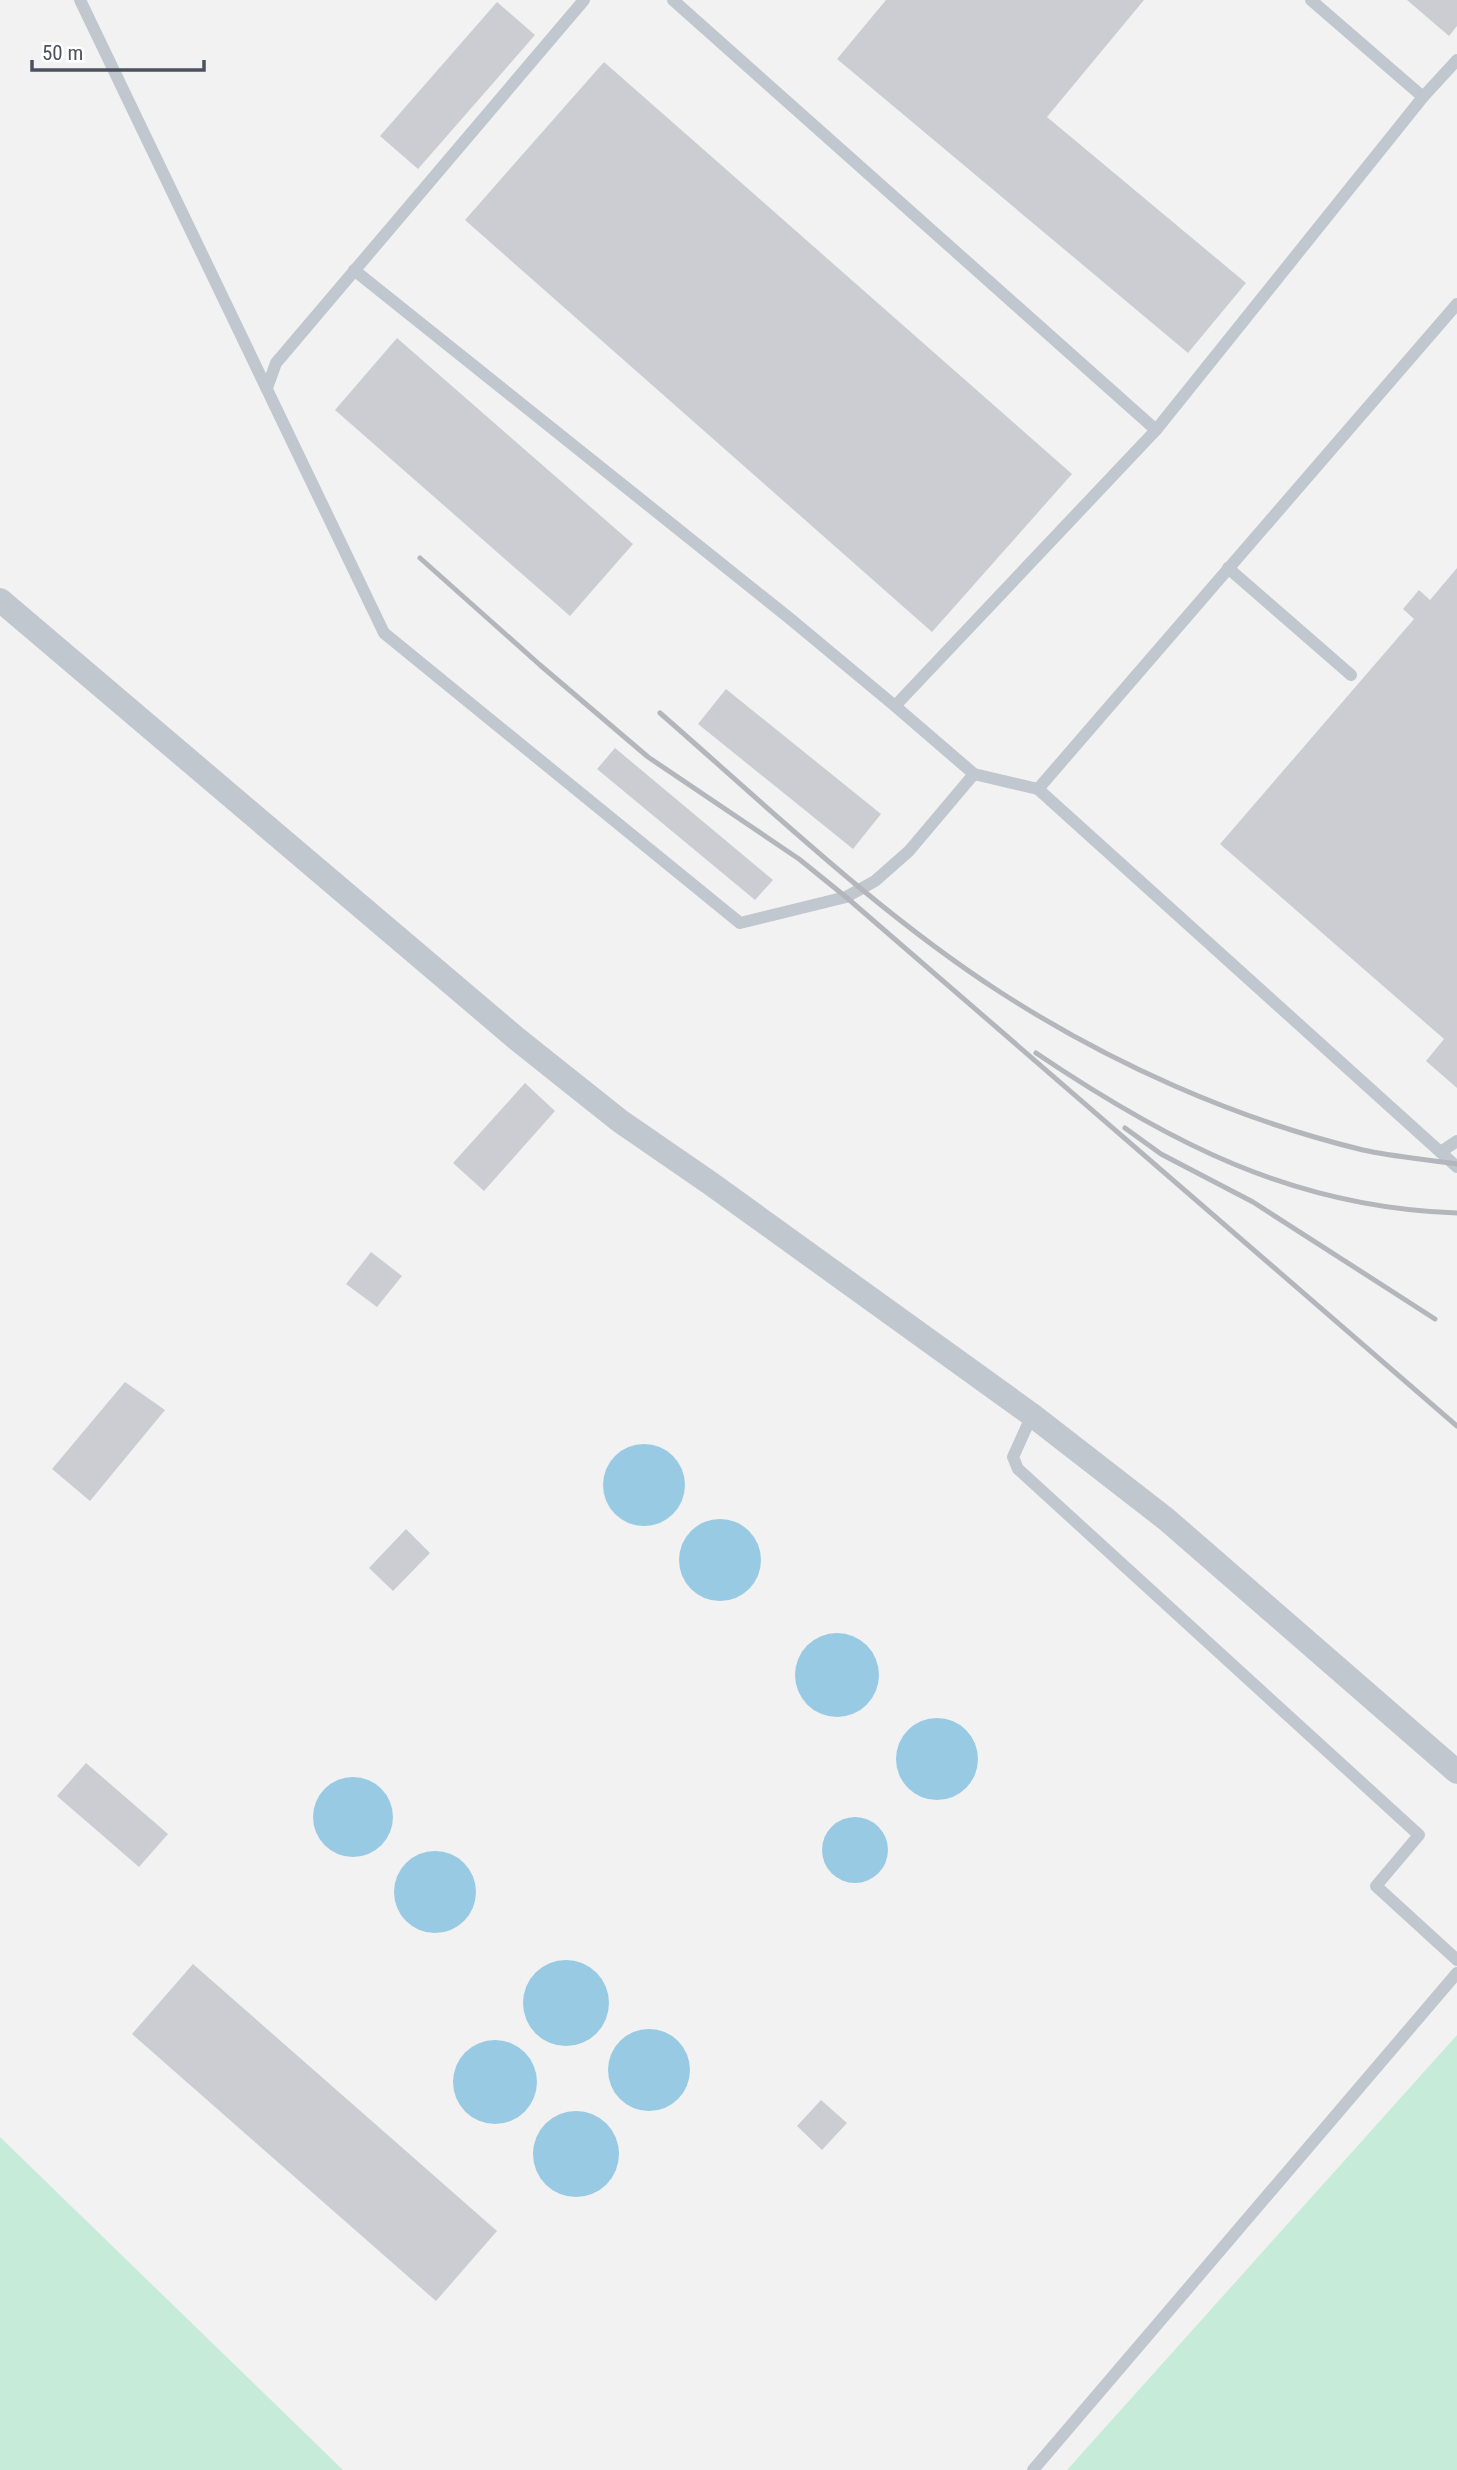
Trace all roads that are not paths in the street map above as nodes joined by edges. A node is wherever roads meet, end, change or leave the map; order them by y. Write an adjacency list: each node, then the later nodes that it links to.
1 (80, 0): 9 (lane)
2 (584, 0): 7 (lane)
3 (673, 0): 10 (lane)
4 (1311, 0): 6 (lane)
5 (1457, 60): 6 (lane)
6 (1423, 97): 10 (lane)
7 (354, 270): 9 (lane); 14 (lane)
8 (1457, 304): 11 (lane)
9 (267, 388): 15 (lane)
10 (1156, 430): 14 (lane)
11 (1228, 568): 13 (lane); 16 (lane)
12 (0, 600): 20 (street)
13 (1352, 675)
14 (895, 706): 15 (lane)
15 (974, 774): 16 (lane)
16 (1038, 789): 18 (lane)
17 (1457, 1142): 18 (lane)
18 (1442, 1151): 19 (lane)
19 (1457, 1167)
20 (1032, 1415): 21 (street); 22 (lane)
21 (1457, 1772)
22 (1457, 1960)
23 (1457, 1973): 24 (lane)
24 (1033, 2470)

